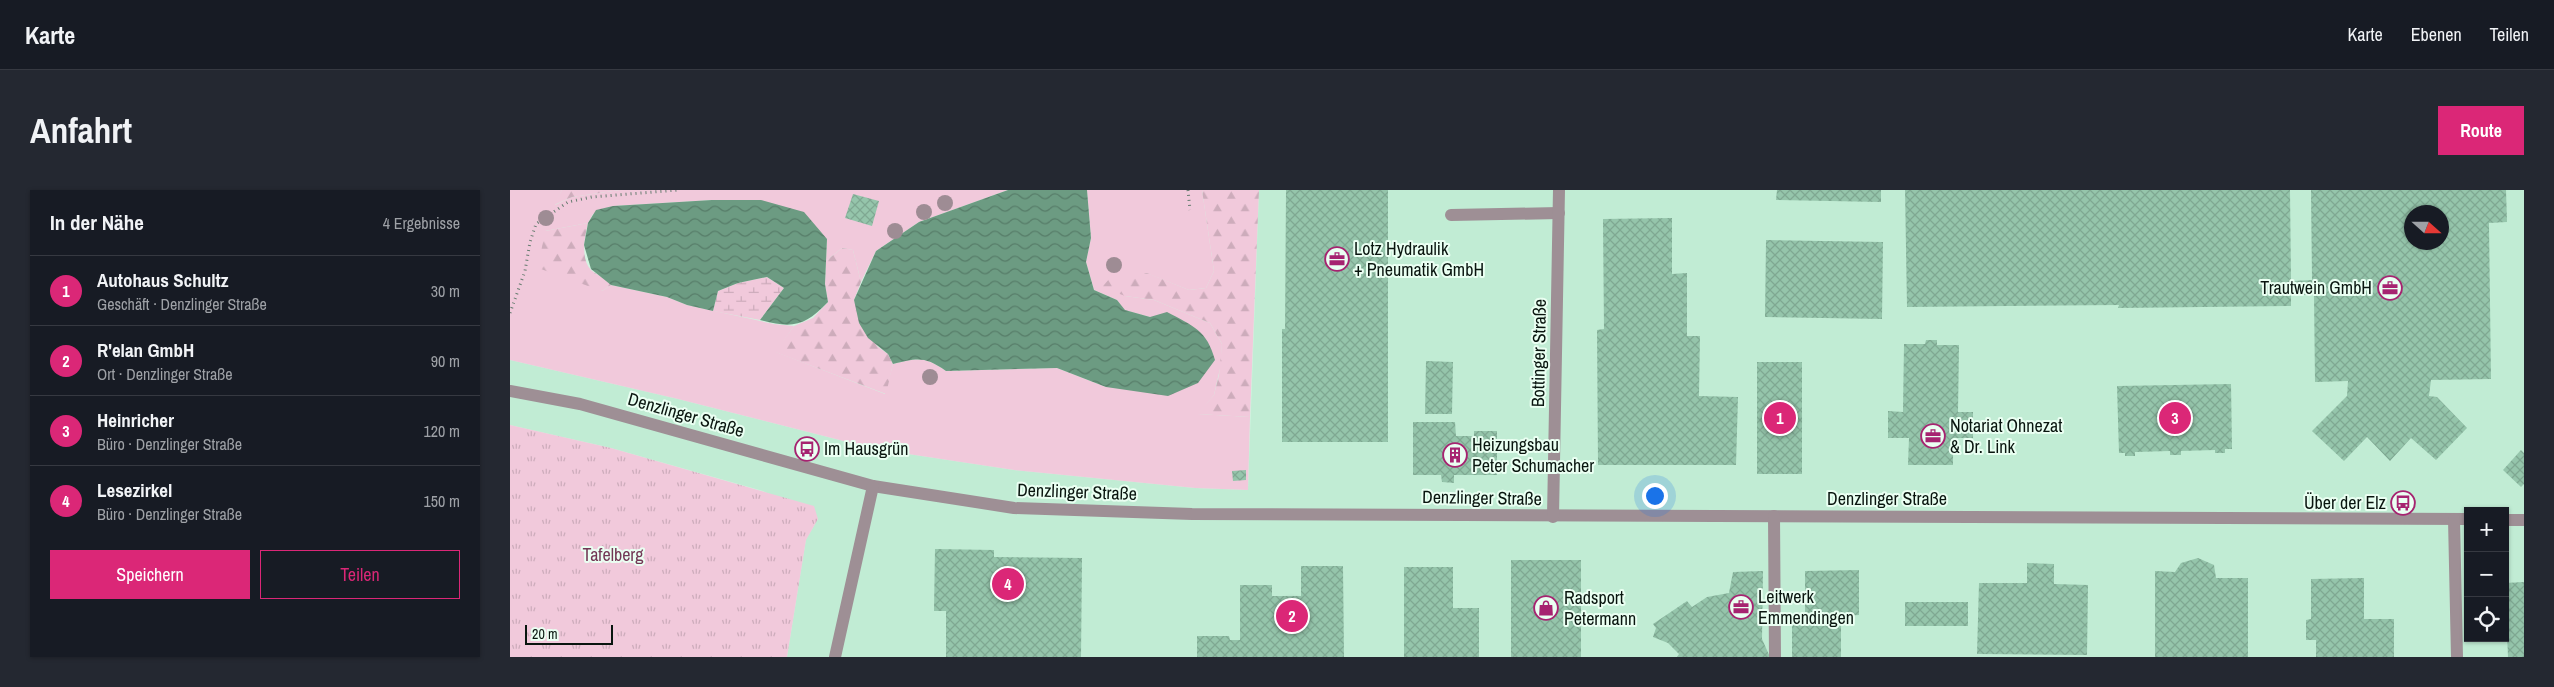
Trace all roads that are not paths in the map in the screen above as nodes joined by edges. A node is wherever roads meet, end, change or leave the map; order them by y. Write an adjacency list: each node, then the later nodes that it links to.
1 (1559, 190): 2 (street, Bottinger Straße)
2 (1559, 213): 3 (street); 6 (street, Bottinger Straße)
3 (1451, 216)
4 (510, 391): 5 (street, Denzlinger Straße)
5 (873, 486): 6 (street, Denzlinger Straße); 12 (street)
6 (1553, 516): 7 (street, Denzlinger Straße)
7 (1774, 516): 8 (street, Denzlinger Straße); 13 (street)
8 (2454, 519): 9 (street, Denzlinger Straße); 14 (street)
9 (2464, 519)
10 (2509, 520): 11 (street)
11 (2524, 520)
12 (836, 657)
13 (1775, 657)
14 (2457, 657)

